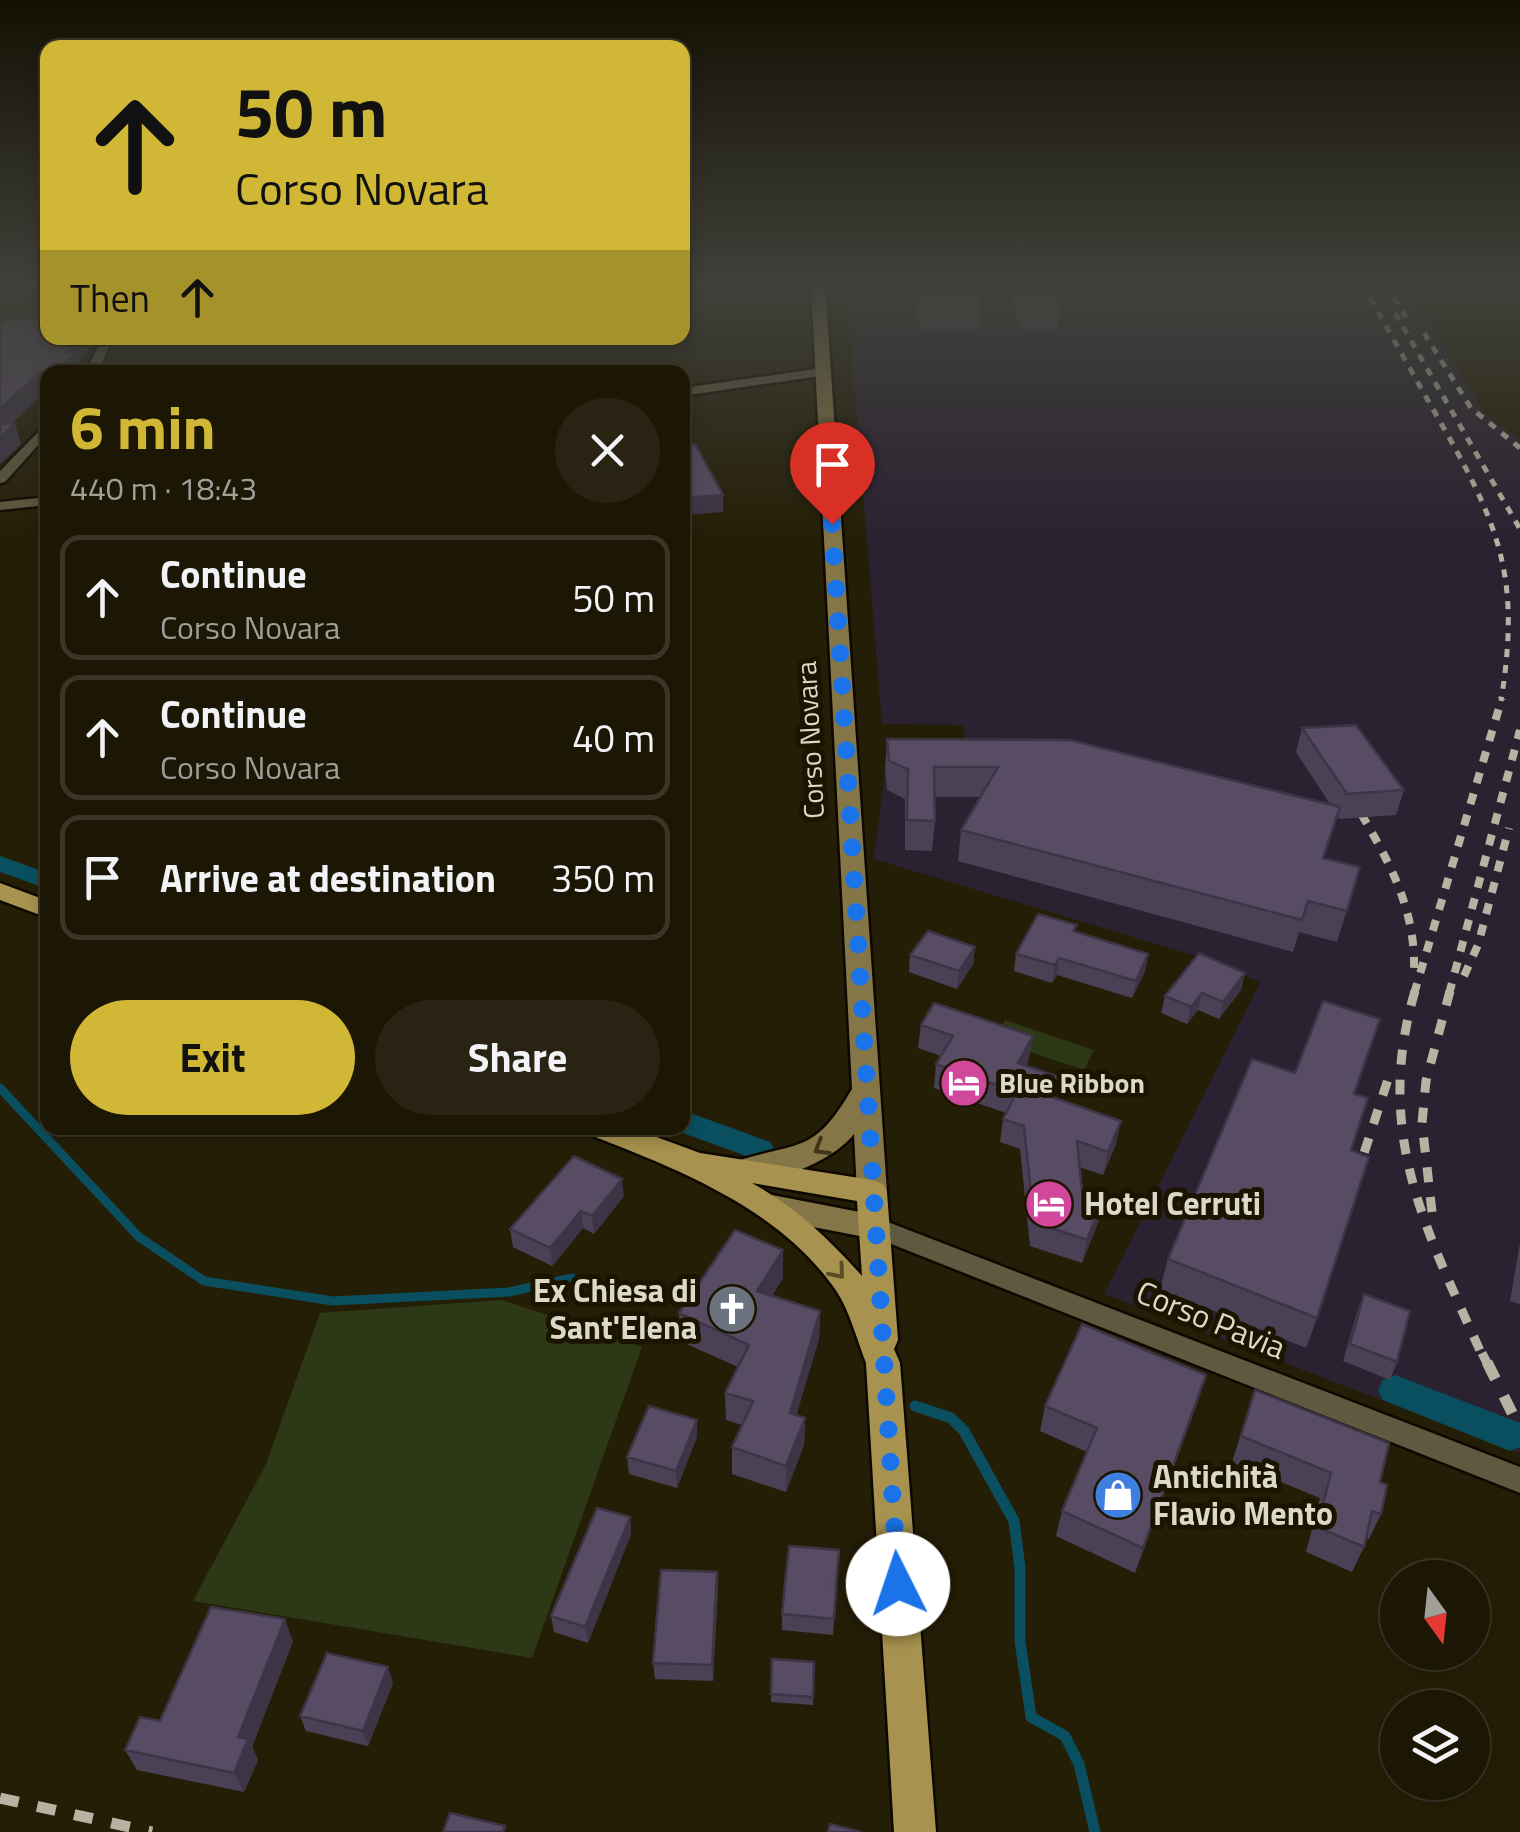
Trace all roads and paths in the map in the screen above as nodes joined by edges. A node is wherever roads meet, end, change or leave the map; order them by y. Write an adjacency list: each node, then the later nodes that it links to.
1 (823, 372): 2 (street); 9 (main road, Corso Novara)
2 (690, 391)
3 (40, 435): 4 (street)
4 (0, 480)
5 (40, 502): 6 (street)
6 (0, 506)
7 (0, 891): 8 (main road)
8 (40, 907)
9 (866, 1090): 12 (main road, one-way to 12); 13 (main road, Corso Novara)
10 (621, 1135): 11 (main road)
11 (689, 1161): 12 (main road); 14 (main road)
12 (748, 1169): 13 (main road)
13 (872, 1192): 15 (main road)
14 (767, 1206): 15 (main road); 16 (main road, one-way to 16)
15 (875, 1227): 16 (main road); 17 (street, Corso Pavia)
16 (883, 1363): 18 (main road)
17 (1520, 1480)
18 (915, 1832)

